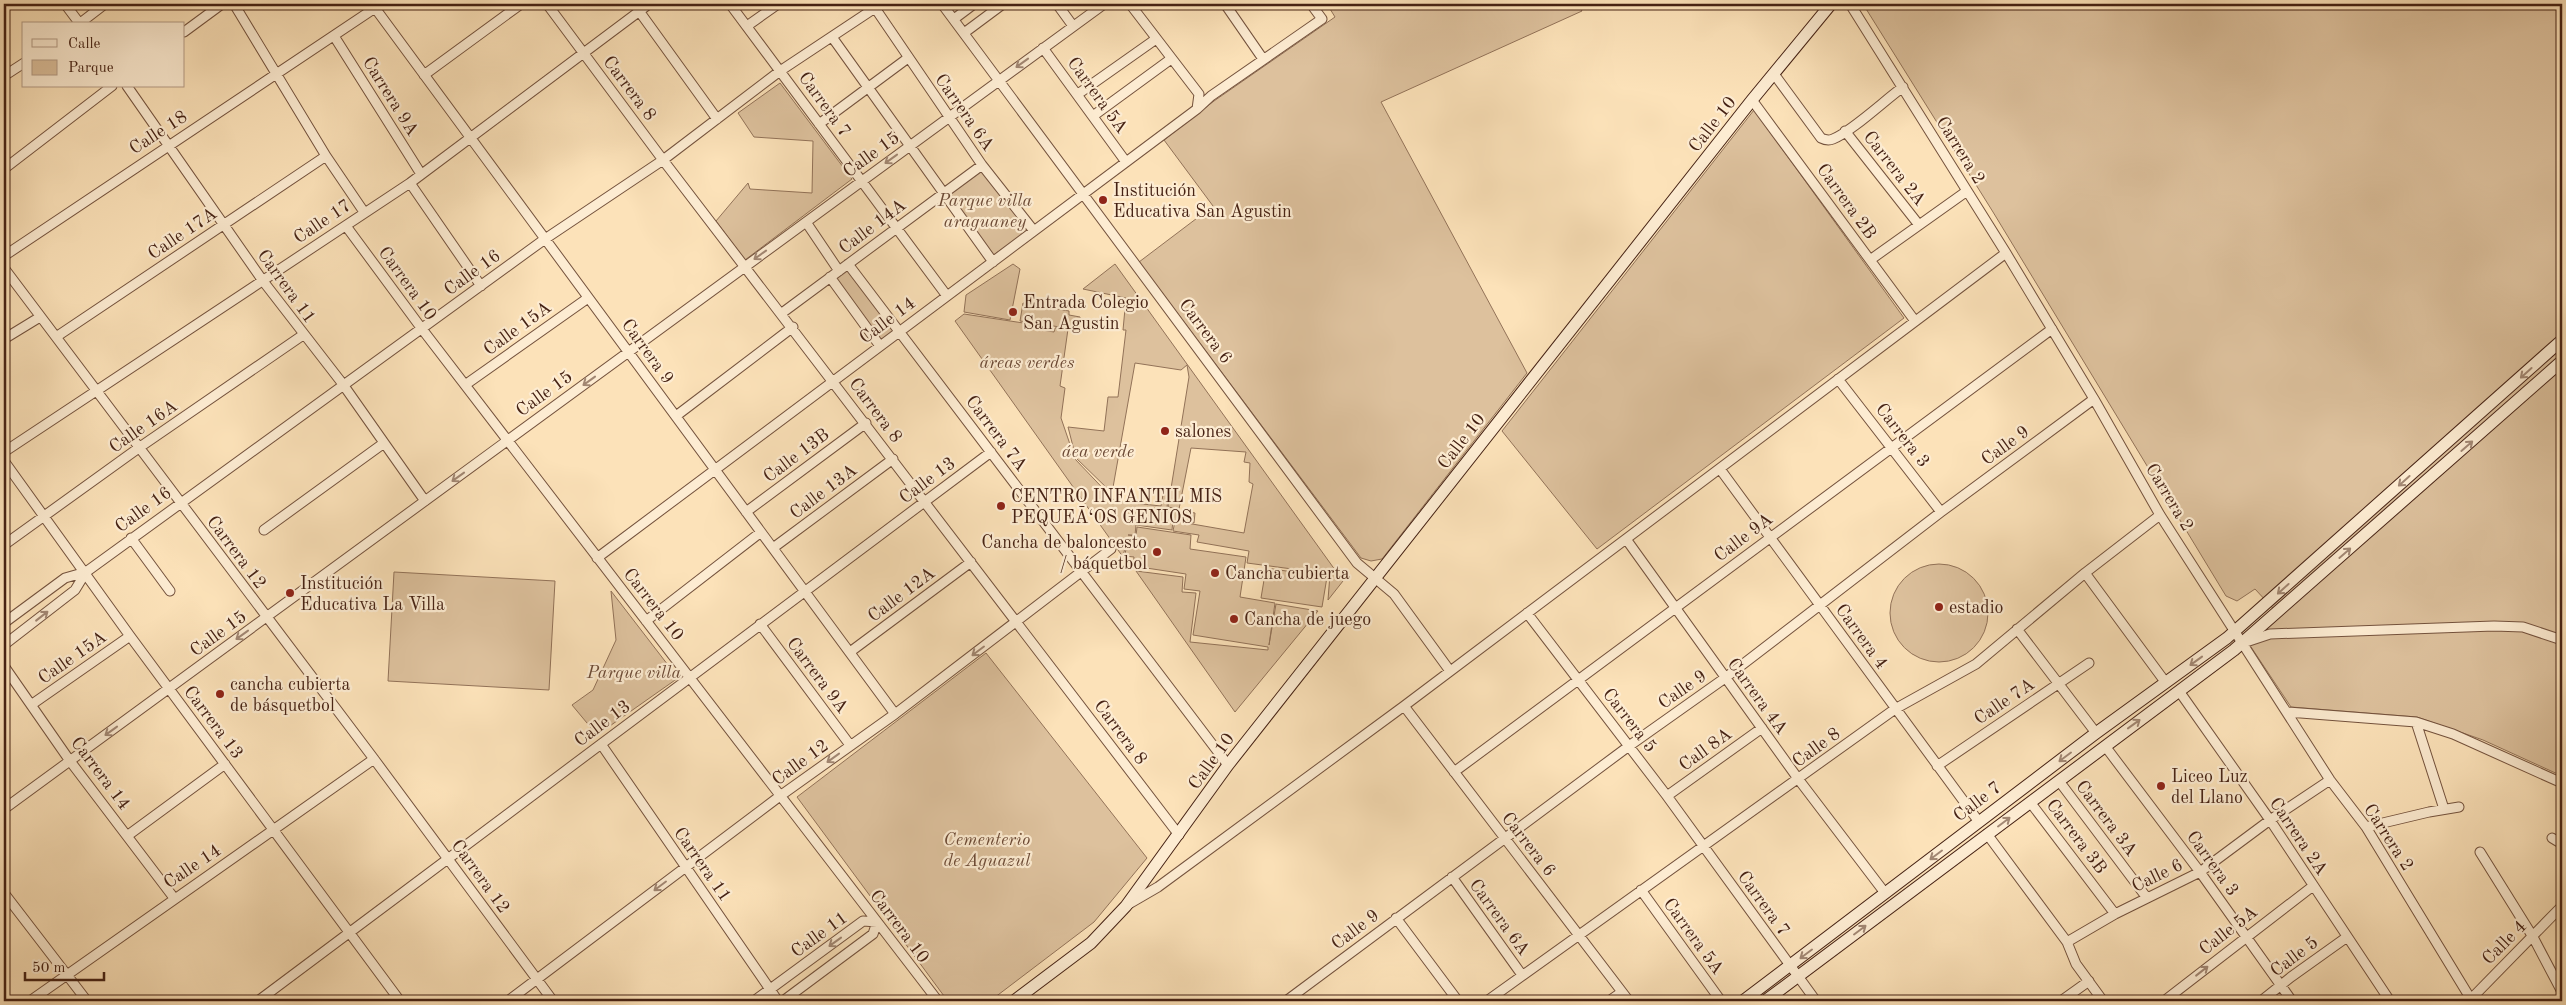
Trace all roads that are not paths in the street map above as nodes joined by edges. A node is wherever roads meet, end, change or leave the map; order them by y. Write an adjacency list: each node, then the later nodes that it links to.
1 (65, 4): 24 (street)
2 (105, 4): 25 (street)
3 (222, 4): 28 (street)
4 (234, 4): 40 (street)
5 (521, 4): 42 (street)
6 (547, 4): 34 (street, Carrera 8)
7 (649, 4): 22 (street, Calle 17)
8 (730, 4): 26 (street, Carrera 7)
9 (778, 4): 26 (street)
10 (942, 4): 23 (street, Carrera 6)
11 (974, 4): 23 (street)
12 (1003, 4): 29 (street)
13 (1057, 4): 27 (street)
14 (1104, 4): 27 (street, Calle 15)
15 (1130, 4): 32 (street)
16 (1225, 4): 37 (street)
17 (1311, 4): 37 (street, Calle 14)
18 (1831, 4): 41 (main road, Calle 10)
19 (1850, 4): 46 (street, Carrera 2)
20 (378, 6): 30 (street, Calle 18); 42 (street, Carrera 9)
21 (878, 6): 31 (street, Calle 16); 35 (street, Carrera 6A)
22 (639, 11): 34 (street, Calle 17); 54 (street)
23 (954, 19): 29 (street, Carrera 6)
24 (78, 22)
25 (82, 22)
26 (747, 26): 39 (street, Carrera 7)
27 (1073, 26): 33 (street, Calle 15)
28 (185, 31)
29 (964, 33): 44 (street, Carrera 6)
30 (334, 36): 40 (street, Calle 18); 65 (street, Carrera 9A)
31 (832, 36): 39 (street, Calle 16); 45 (street)
32 (1156, 39): 36 (street); 49 (street)
33 (1043, 48): 44 (street, Calle 15, one-way to 44); 49 (street, Carrera 5A)
34 (583, 53): 57 (street, Calle 17); 61 (street, Carrera 8)
35 (908, 58): 45 (street); 53 (street, Carrera 6A)
36 (1171, 59): 51 (street); 52 (street)
37 (1263, 59): 51 (street, Calle 14)
38 (22, 63): 43 (street)
39 (780, 71): 54 (street, Calle 16); 55 (street, Carrera 7)
40 (278, 74): 58 (street, Calle 18); 60 (street)
41 (1774, 74): 50 (main road, Calle 10); 56 (street)
42 (424, 75): 57 (street, Carrera 9)
43 (4, 76)
44 (998, 80): 53 (street, Calle 15); 70 (street, Carrera 6)
45 (869, 87): 55 (street); 59 (street)
46 (1902, 87): 56 (street); 68 (street, Carrera 2)
47 (109, 88): 64 (street)
48 (128, 88): 58 (street, Carrera 11)
49 (1078, 94): 52 (street, Carrera 5A)
50 (1752, 100): 81 (street, Carrera 2B); 144 (main road, Calle 10)
51 (1197, 109): 62 (street, Calle 14)
52 (1093, 116): 62 (street, Carrera 5A)
53 (949, 117): 59 (street, Calle 15); 63 (street, Carrera 6A)
54 (717, 119): 61 (street, Calle 16)
55 (819, 124): 66 (street, Carrera 7)
56 (1845, 131): 74 (street, Carrera 2A)
57 (471, 139): 65 (street, Calle 17); 78 (street, Carrera 9)
58 (168, 144): 73 (street, Carrera 11); 80 (street, Calle 18)
59 (908, 146): 66 (street, Calle 15, one-way to 66); 69 (street)
60 (326, 156): 71 (street); 73 (street, Calle 17A)
61 (663, 160): 78 (street, Calle 16); 84 (street, Carrera 8)
62 (1126, 162): 70 (street, Calle 14)
63 (982, 164): 69 (street, Calle 14A); 77 (street, Carrera 6A)
64 (4, 169)
65 (421, 174): 67 (street, Calle 17)
66 (861, 181): 72 (street, Calle 15); 76 (street, Carrera 7)
67 (410, 183): 71 (street, Calle 17); 89 (street)
68 (1966, 191): 74 (street); 79 (street, Carrera 2)
69 (942, 194): 76 (street, Calle 14A); 82 (street)
70 (1084, 194): 77 (street, Calle 14); 144 (street, Carrera 6)
71 (364, 212): 75 (street, Calle 17)
72 (806, 222): 84 (street, Calle 15, one-way to 84); 86 (street)
73 (223, 225): 88 (street, Carrera 11); 100 (street, Calle 17A)
74 (1919, 225): 81 (street)
75 (346, 226): 88 (street, Calle 17); 96 (street, Carrera 10)
76 (896, 228): 83 (street, Calle 14A); 90 (street, Carrera 7)
77 (1034, 231): 82 (street, Calle 14)
78 (545, 239): 89 (street, Calle 16); 91 (street, Carrera 9)
79 (2006, 253): 94 (street, Calle 10); 97 (street, Carrera 2)
80 (4, 256)
81 (1870, 260): 94 (street, Carrera 2B)
82 (993, 262): 90 (street, Calle 14)
83 (848, 264): 86 (street, Calle 14A); 98 (street, Carrera 7A)
84 (746, 266): 92 (street, Carrera 8); 104 (street, Calle 15)
85 (4, 268): 93 (street, Carrera 12)
86 (839, 271): 87 (street, Calle 14A)
87 (830, 277): 92 (street, Calle 14A); 103 (street)
88 (263, 281): 99 (street, Carrera 11); 110 (street, Calle 17)
89 (481, 286): 96 (street, Calle 16)
90 (947, 296): 98 (street, Calle 14)
91 (588, 298): 104 (street, Carrera 9); 109 (street, Calle 15A)
92 (782, 313): 95 (street, Carrera 8)
93 (40, 317): 100 (street, Carrera 12); 101 (street)
94 (1915, 321): 106 (street, Calle 10)
95 (793, 327): 107 (street, Carrera 8); 112 (street)
96 (422, 329): 108 (street, Calle 16); 109 (street, Carrera 10)
97 (2052, 329): 111 (street, Carrera 2); 117 (street, Calle 9A)
98 (900, 332): 103 (street, Calle 14); 119 (street, Carrera 7A)
99 (303, 335): 108 (street, Carrera 11); 116 (street, Calle 16A)
100 (56, 337): 110 (street, Carrera 12)
101 (4, 339)
102 (2562, 340): 156 (main road, Calle 7, one-way to 156)
103 (880, 346): 107 (street, Calle 14)
104 (628, 352): 112 (street, Carrera 9); 114 (street, Calle 15, one-way to 114)
105 (2562, 361): 159 (main road, Calle 7, one-way to 105)
106 (1838, 379): 117 (street, Carrera 3); 122 (street, Calle 10)
107 (834, 381): 113 (street, Carrera 8); 123 (street, Calle 14)
108 (342, 383): 115 (street, Carrera 11); 126 (street, Calle 16)
109 (465, 385): 114 (street, Carrera 10)
110 (97, 391): 116 (street, Carrera 12); 118 (street, Calle 17)
111 (2094, 399): 128 (street, Calle 9); 129 (street, Carrera 2)
112 (676, 416): 123 (street, Carrera 9)
113 (866, 423): 120 (street, Carrera 8); 127 (street, Calle 13B)
114 (508, 440): 124 (street, Calle 15, one-way to 124); 139 (street, Carrera 10)
115 (384, 443): 124 (street, Carrera 11); 131 (street)
116 (140, 447): 126 (street, Carrera 12); 130 (street, Calle 16A)
117 (1893, 449): 128 (street, Carrera 3); 133 (street, Calle 9A)
118 (4, 452)
119 (991, 452): 125 (street, Calle 13); 141 (street, Carrera 7A)
120 (893, 459): 125 (street, Carrera 8); 137 (street, Calle 13A)
121 (4, 461): 130 (street, Carrera 13)
122 (1720, 469): 133 (street, Carrera 4); 135 (street, Calle 10)
123 (715, 470): 127 (street, Carrera 9); 139 (street, Calle 14)
124 (425, 501): 150 (street, Calle 15)
125 (925, 501): 140 (street, Carrera 8); 146 (street, Calle 13)
126 (179, 503): 134 (street, Calle 16); 150 (street, Carrera 12)
127 (746, 512): 132 (street, Carrera 9)
128 (1942, 512): 147 (street, Calle 9)
129 (2160, 515): 143 (street, Calle 8); 156 (street, Carrera 2)
130 (46, 516): 136 (street, Calle 16A); 142 (street, Carrera 13)
131 (264, 530)
132 (761, 532): 137 (street, Carrera 9); 151 (street)
133 (1770, 536): 147 (street, Carrera 4); 148 (street, Calle 9A)
134 (131, 538): 142 (street, Calle 16); 145 (street)
135 (1626, 539): 148 (street, Carrera 4A); 149 (street, Calle 10)
136 (4, 545)
137 (773, 548): 146 (street, Carrera 9)
138 (1112, 549): 141 (street, Calle 12)
139 (597, 558): 151 (street, Carrera 10)
140 (971, 562): 152 (street, Carrera 8); 161 (street, Calle 12A)
141 (1081, 571): 152 (street, Calle 12); 187 (street, Carrera 7A)
142 (86, 572): 153 (street, Calle 16); 157 (street, Carrera 13); 160 (street, Calle 16, one-way to 142)
143 (2085, 573): 155 (street, Calle 8); 168 (street)
144 (1375, 578): 164 (street, Carrera 6); 187 (main road, Calle 10)
145 (170, 591)
146 (805, 591): 154 (street, Calle 13); 161 (street, Carrera 9)
147 (1820, 605): 166 (street, Calle 9); 174 (street, Carrera 4)
148 (1675, 608): 166 (street, Carrera 4A); 167 (street, Calle 9A)
149 (1527, 614): 164 (street, Calle 10); 167 (street, Carrera 5)
150 (266, 617): 170 (street, Calle 15, one-way to 170); 184 (street, Carrera 12)
151 (646, 621): 165 (street, Carrera 10)
152 (1017, 621): 176 (street, Calle 12, one-way to 176); 205 (street, Carrera 8)
153 (4, 623)
154 (760, 624): 165 (street, Calle 13); 181 (street, Carrera 9A)
155 (2017, 629): 169 (street); 174 (street, Calle 8)
156 (2235, 632): 159 (street, Carrera 2); 168 (main road, Calle 7, one-way to 168)
157 (130, 636): 170 (street, Carrera 13); 172 (street, Calle 15A)
158 (2562, 640): 159 (street)
159 (2243, 643): 171 (main road, Calle 7); 175 (street, Carrera 2)
160 (4, 646)
161 (850, 652): 176 (street, Carrera 9)
162 (2089, 663): 169 (street, Calle 7A)
163 (4, 666): 172 (street, Carrera 14)
164 (1450, 671): 173 (street, Calle 10)
165 (689, 678): 180 (street, Calle 13); 194 (street, Carrera 10)
166 (1725, 678): 178 (street, Carrera 4A); 182 (street, Calle 9)
167 (1578, 679): 182 (street, Carrera 5); 189 (street, Calle 9A)
168 (2166, 682): 179 (main road, Calle 7)
169 (2059, 684): 179 (street); 188 (street, Calle 7A)
170 (169, 688): 185 (street, Calle 15, one-way to 185); 186 (street, Carrera 13)
171 (2179, 691): 183 (main road, Calle 7, one-way to 171); 200 (street, Carrera 2A)
172 (32, 705): 185 (street, Carrera 14)
173 (1404, 706): 189 (street, Carrera 6); 222 (street, Calle 10)
174 (1895, 709): 188 (street, Carrera 4); 190 (street, Calle 8)
175 (2288, 712): 177 (street); 191 (street, Carrera 2)
176 (895, 714): 181 (street, Calle 12)
177 (2416, 722): 193 (street); 199 (street)
178 (1762, 728): 190 (street, Carrera 4A); 195 (street, Call 8A)
179 (2096, 733): 201 (main road, Calle 7, one-way to 201)
180 (601, 744): 212 (street, Calle 13); 213 (street, Carrera 11)
181 (850, 746): 194 (street, Calle 12, one-way to 194)
182 (1629, 746): 195 (street, Carrera 5); 207 (street, Calle 9)
183 (2105, 746): 192 (main road, Calle 7); 214 (street, Carrera 3)
184 (374, 759): 203 (street, Calle 14); 212 (street, Carrera 12)
185 (70, 761): 198 (street, Calle 15); 206 (street, Carrera 14)
186 (225, 764): 203 (street, Carrera 13); 206 (street)
187 (1228, 765): 205 (main road, Calle 10)
188 (1937, 766): 201 (street, Carrera 4)
189 (1454, 772): 207 (street, Carrera 6)
190 (1799, 780): 210 (street, Calle 8); 219 (street, Carrera 4A)
191 (2330, 780): 200 (street, Calle 6); 202 (street, Carrera 2)
192 (2059, 781): 196 (main road, Calle 7); 221 (street, Carrera 3A)
193 (2562, 783)
194 (780, 796): 213 (street, Calle 12); 226 (street, Carrera 10)
195 (1667, 796): 210 (street, Carrera 5)
196 (2030, 802): 204 (main road, Calle 7, one-way to 196); 224 (street, Carrera 3B)
197 (2459, 808): 199 (street)
198 (4, 809)
199 (2444, 809): 202 (street)
200 (2270, 820): 214 (street, Calle 6); 216 (street, Carrera 2A)
201 (1979, 822): 219 (main road, Calle 7, one-way to 219)
202 (2366, 827): 269 (street, Carrera 2)
203 (274, 830): 220 (street, Calle 14); 227 (street, Carrera 13)
204 (1987, 834): 232 (street); 236 (main road, Calle 7, one-way to 204)
205 (1180, 835): 222 (main road, Calle 10)
206 (127, 836): 220 (street, Carrera 14)
207 (1504, 838): 215 (street, Calle 9); 228 (street, Carrera 6)
208 (2552, 838): 209 (street)
209 (2562, 844)
210 (1704, 848): 217 (street, Calle 8); 233 (street, Carrera 7)
211 (2480, 852): 231 (street)
212 (448, 859): 227 (street, Calle 13); 237 (street, Carrera 12)
213 (685, 867): 237 (street, Calle 12, one-way to 237); 240 (street, Carrera 11)
214 (2200, 872): 221 (street, Calle 6); 230 (street, Carrera 3)
215 (1452, 877): 225 (street, Calle 9); 235 (street, Carrera 6A)
216 (2313, 886): 229 (street, Carrera 2A); 230 (street, Calle 5A)
217 (1641, 890): 228 (street, Calle 8); 259 (street, Carrera 5A)
218 (4, 893): 234 (street)
219 (1885, 894): 233 (main road, Calle 7, one-way to 233)
220 (174, 898): 234 (street, Calle 14)
221 (2147, 898): 224 (street, Calle 6)
222 (1126, 906): 243 (main road, Calle 10)
223 (2562, 906): 231 (street, Calle 4)
224 (2115, 914): 232 (street, Calle 6)
225 (1396, 918): 254 (street, Calle 9); 255 (street)
226 (877, 922): 240 (street, Calle 11, one-way to 240); 252 (street, Calle 11); 253 (street, Carrera 10)
227 (349, 932): 246 (street, Calle 13); 247 (street, Carrera 13)
228 (1579, 934): 235 (street, Calle 8); 241 (street, Carrera 6)
229 (2347, 936): 239 (street, Calle 5); 268 (street, Carrera 2A)
230 (2246, 937): 239 (street, Carrera 3); 265 (street, Calle 5A, one-way to 230)
231 (2533, 937): 242 (street); 269 (street, Calle 4)
232 (2067, 942): 238 (street)
233 (1790, 966): 236 (street, Carrera 7); 260 (main road, Calle 7)
234 (67, 974): 244 (street, Calle 14); 245 (street)
235 (1522, 975): 256 (street, Calle 8)
236 (1797, 977): 261 (main road, Calle 7); 262 (street)
237 (537, 980): 248 (street, Calle 12); 249 (street, Carrera 12)
238 (2089, 981): 263 (street); 264 (street)
239 (2280, 986): 266 (street, Calle 5); 267 (street, Carrera 3)
240 (770, 990): 250 (street, Calle 11); 251 (street, Carrera 11)
241 (1622, 992): 257 (street); 258 (street, Carrera 6)
242 (2562, 992)
243 (1018, 1000)
244 (30, 1001)
245 (87, 1001)
246 (258, 1001)
247 (400, 1001)
248 (508, 1001)
249 (553, 1001)
250 (754, 1001)
251 (778, 1001)
252 (783, 1001)
253 (938, 1001)
254 (1286, 1001)
255 (1458, 1001)
256 (1487, 1001)
257 (1609, 1001)
258 (1629, 1001)
259 (1721, 1001)
260 (1743, 1001)
261 (1765, 1001)
262 (1816, 1001)
263 (2061, 1001)
264 (2103, 1001)
265 (2164, 1001)
266 (2261, 1001)
267 (2292, 1001)
268 (2390, 1001)
269 (2470, 1001)

